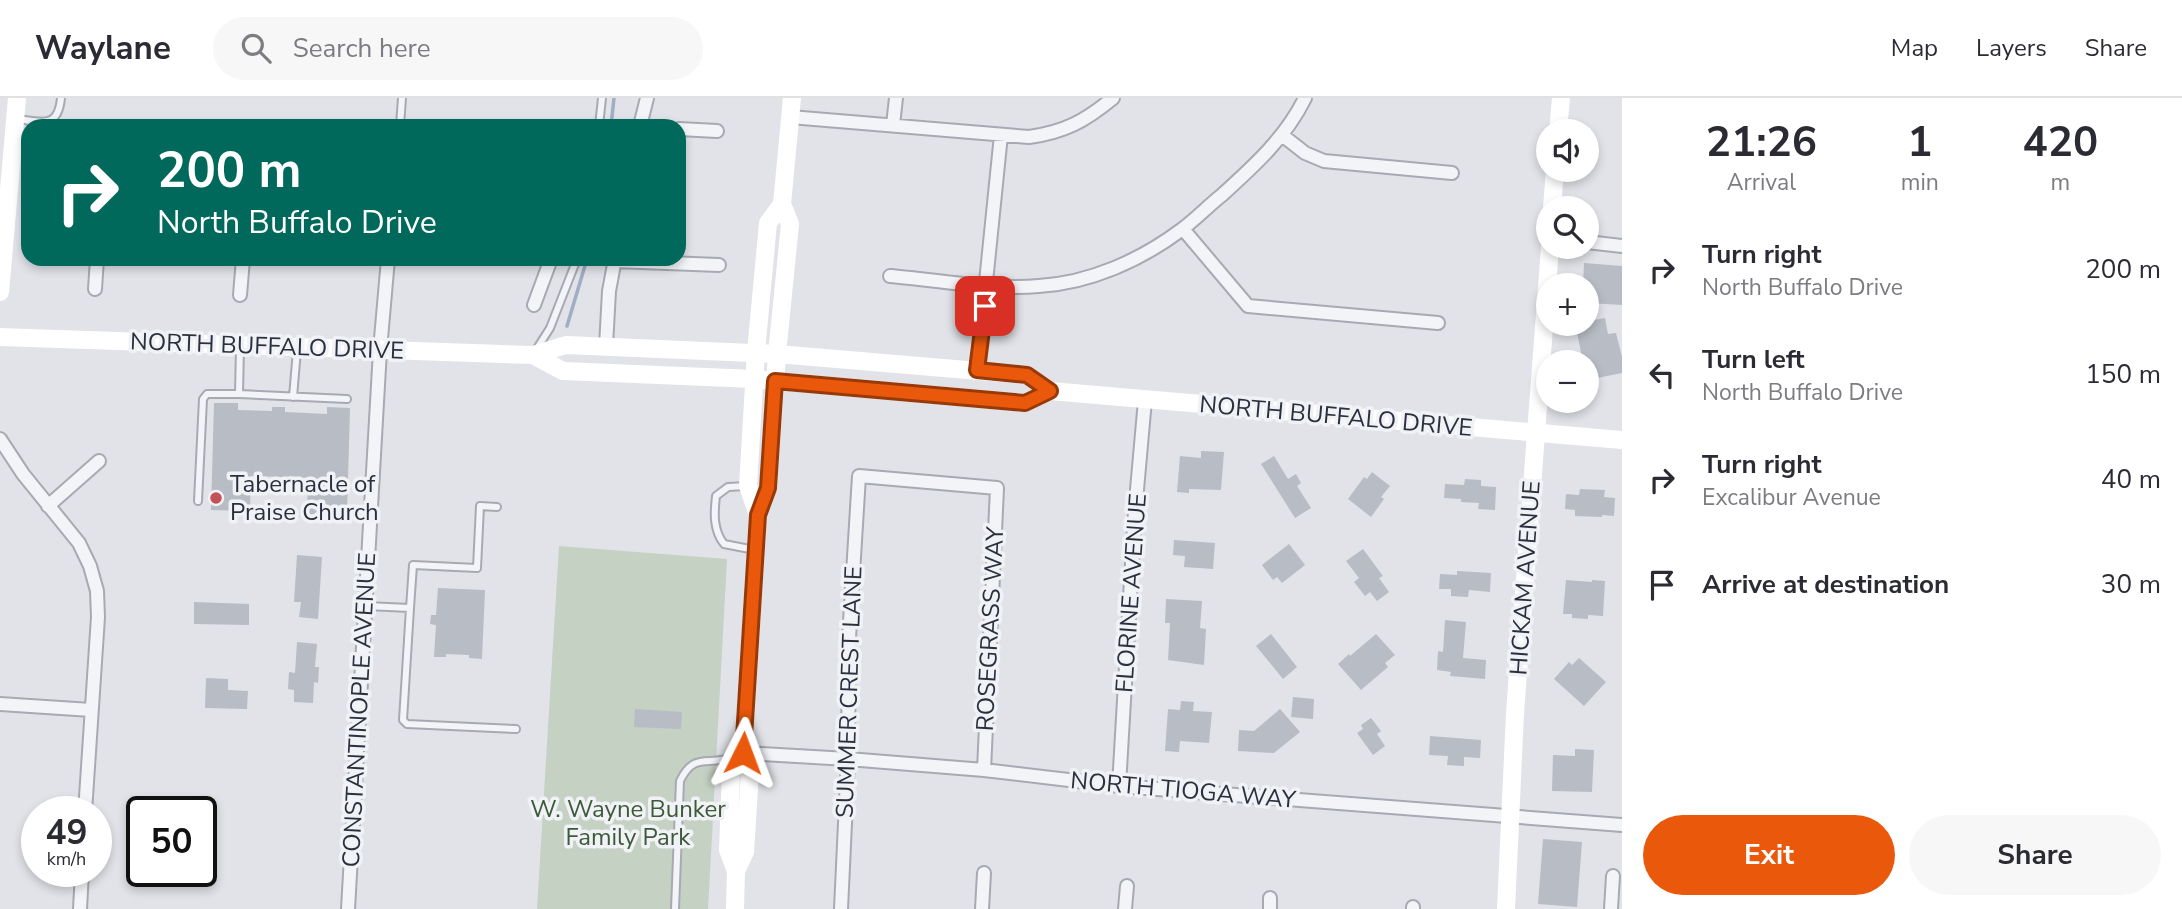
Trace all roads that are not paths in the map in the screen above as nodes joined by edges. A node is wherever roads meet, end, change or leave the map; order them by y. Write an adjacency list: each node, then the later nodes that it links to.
1 (17, 98): 19 (main road)
2 (61, 98): 12 (lane)
3 (402, 98): 13 (lane)
4 (602, 98): 14 (lane)
5 (647, 98): 15 (street)
6 (792, 98): 11 (main road)
7 (896, 98): 17 (street)
8 (1113, 98): 22 (street)
9 (1304, 98): 23 (street)
10 (1561, 98): 16 (main road)
11 (790, 117): 17 (street); 25 (main road)
12 (54, 119)
13 (400, 119)
14 (600, 119)
15 (641, 119)
16 (1559, 119)
17 (893, 125): 22 (street)
18 (21, 126): 19 (lane)
19 (12, 127): 41 (main road)
20 (686, 129): 21 (street)
21 (716, 131)
22 (1001, 135): 39 (street)
23 (1282, 135): 24 (street); 26 (street)
24 (1452, 173)
25 (782, 204): 50 (main road); 51 (main road)
26 (1183, 229): 39 (street); 44 (street)
27 (1599, 243): 28 (street)
28 (1622, 246)
29 (1549, 259): 61 (main road, HICKAM AVENUE)
30 (686, 263): 31 (street)
31 (719, 265)
32 (97, 266): 40 (street)
33 (242, 266): 42 (street)
34 (386, 266): 49 (street, CONSTANTINOPLE AVENUE)
35 (548, 266): 43 (street)
36 (574, 266): 52 (lane)
37 (614, 266): 47 (street)
38 (890, 276): 39 (street)
39 (987, 285): 53 (street)
40 (95, 289)
41 (0, 292)
42 (240, 295)
43 (534, 305)
44 (1438, 323)
45 (0, 337): 46 (main road, NORTH BUFFALO DRIVE)
46 (240, 345): 48 (main road, NORTH BUFFALO DRIVE); 57 (lane)
47 (606, 346): 50 (main road, NORTH BUFFALO DRIVE); 52 (main road, NORTH BUFFALO DRIVE)
48 (297, 347): 49 (main road, NORTH BUFFALO DRIVE); 58 (lane)
49 (380, 350): 52 (main road, NORTH BUFFALO DRIVE); 72 (street, CONSTANTINOPLE AVENUE)
50 (756, 352): 51 (main road, NORTH BUFFALO DRIVE); 54 (main road)
51 (777, 354): 53 (main road, NORTH BUFFALO DRIVE); 55 (main road)
52 (533, 355): 54 (main road, NORTH BUFFALO DRIVE)
53 (977, 370): 56 (main road, NORTH BUFFALO DRIVE)
54 (754, 380): 55 (main road, NORTH BUFFALO DRIVE); 65 (main road)
55 (775, 381): 56 (main road, NORTH BUFFALO DRIVE); 70 (main road)
56 (1050, 391): 60 (main road, NORTH BUFFALO DRIVE)
57 (239, 394): 58 (lane); 67 (lane)
58 (293, 397): 59 (lane)
59 (347, 399)
60 (1145, 400): 61 (main road, NORTH BUFFALO DRIVE); 80 (street, FLORINE AVENUE)
61 (1536, 433): 63 (main road, NORTH BUFFALO DRIVE); 82 (main road, HICKAM AVENUE)
62 (0, 439): 68 (street)
63 (1622, 440)
64 (99, 461): 68 (street)
65 (748, 486): 70 (main road); 71 (lane)
66 (997, 488): 78 (street, SUMMER CREST LANE); 79 (street, ROSEGRASS WAY)
67 (198, 501)
68 (48, 506): 75 (street)
69 (497, 507): 73 (lane)
70 (758, 515): 71 (main road)
71 (755, 550): 77 (main road)
72 (366, 606): 73 (lane); 89 (street, CONSTANTINOPLE AVENUE)
73 (410, 608): 76 (lane)
74 (0, 704): 75 (street)
75 (90, 710): 81 (street)
76 (516, 729)
77 (743, 753): 78 (street, NORTH TIOGA WAY); 90 (lane); 91 (main road)
78 (848, 759): 79 (street, NORTH TIOGA WAY); 92 (street, SUMMER CREST LANE)
79 (984, 771): 80 (street, NORTH TIOGA WAY)
80 (1119, 786): 82 (street, NORTH TIOGA WAY)
81 (86, 796)
82 (1511, 818): 83 (street, NORTH TIOGA WAY); 95 (main road, HICKAM AVENUE)
83 (1622, 825)
84 (984, 873): 93 (street)
85 (1613, 876): 96 (street)
86 (1127, 886): 94 (street)
87 (81, 887): 88 (street)
88 (80, 909)
89 (348, 909)
90 (675, 909)
91 (734, 909)
92 (841, 909)
93 (982, 909)
94 (1125, 909)
95 (1506, 909)
96 (1611, 909)

